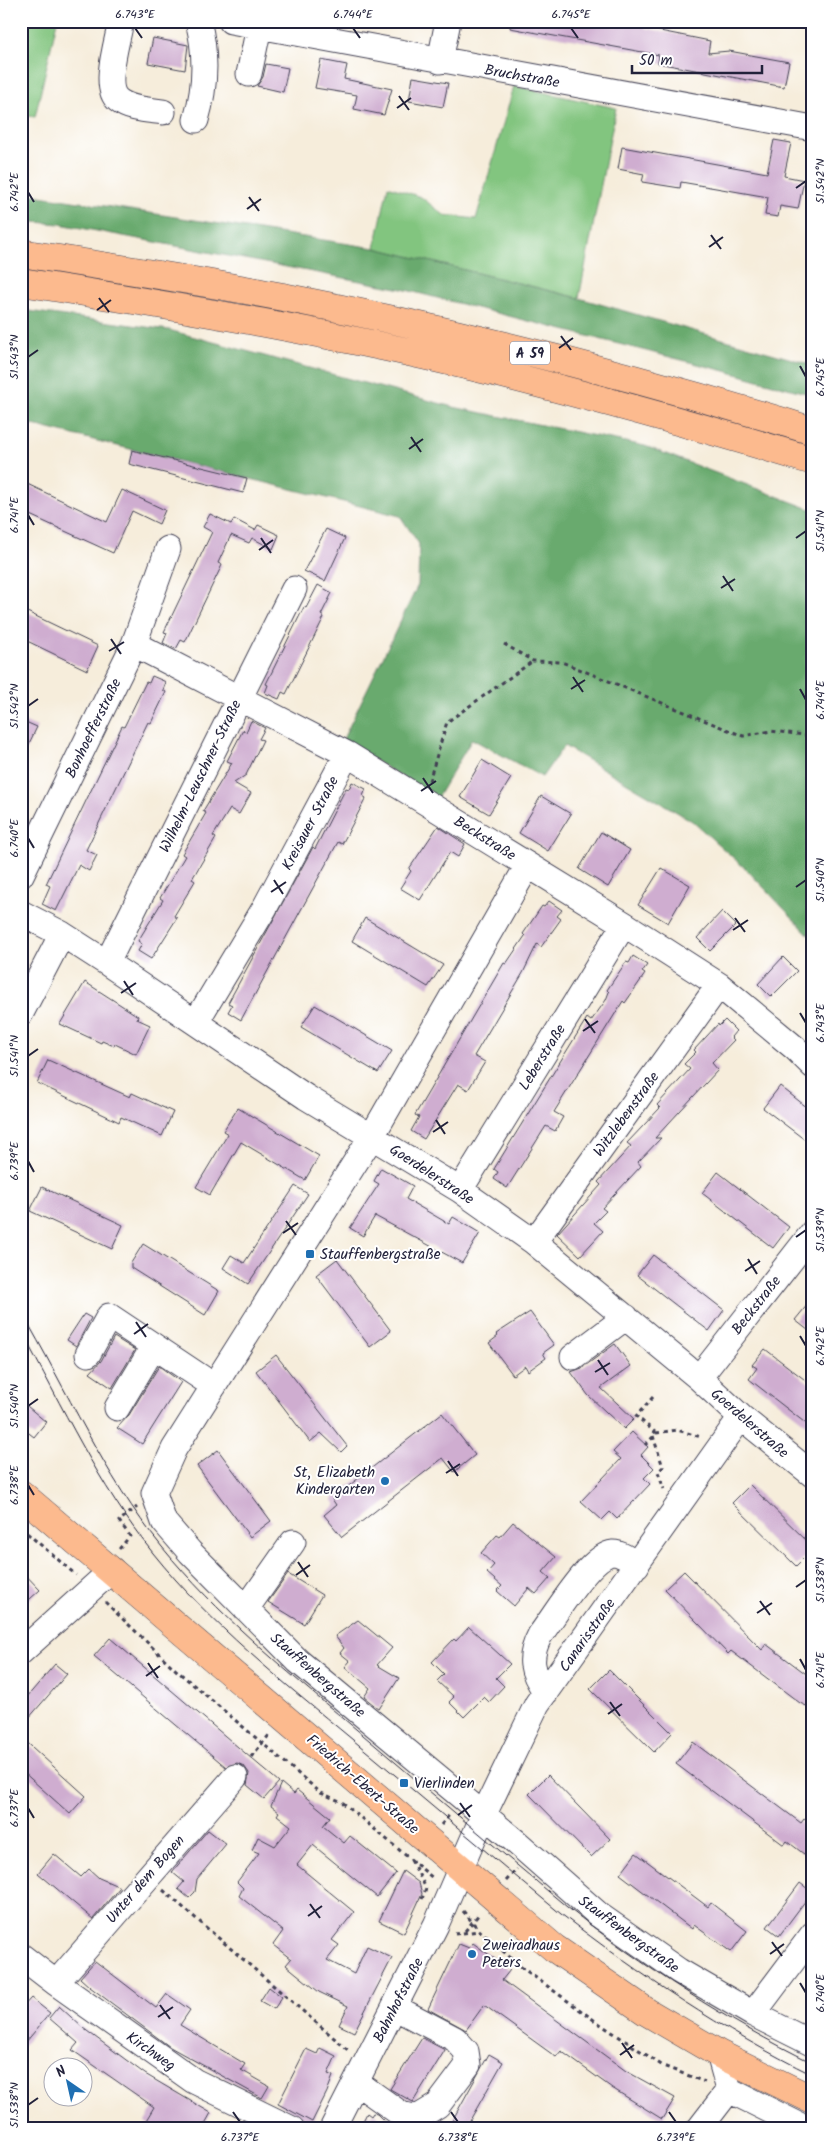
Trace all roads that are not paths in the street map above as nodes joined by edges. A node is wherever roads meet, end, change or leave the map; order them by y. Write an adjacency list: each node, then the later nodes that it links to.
1 (121, 21): 8 (street)
2 (198, 21): 9 (street)
3 (231, 21): 5 (street, Bruchstraße)
4 (448, 21): 6 (street)
5 (259, 27): 6 (street, Bruchstraße); 7 (street)
6 (440, 61): 10 (street, Bruchstraße)
7 (248, 74)
8 (164, 112)
9 (196, 120)
10 (813, 128)
11 (21, 253): 13 (main road, A 59)
12 (21, 282): 16 (main road, A 59)
13 (775, 420): 14 (main road); 15 (main road, A 59)
14 (813, 425)
15 (813, 431)
16 (736, 438): 17 (main road, A 59); 18 (main road)
17 (813, 461)
18 (813, 476)
19 (168, 549): 21 (street, Bonhoefferstraße)
20 (294, 589): 22 (street, Wilhelm-Leuschner-Straße)
21 (134, 644): 22 (street, Beckstraße); 25 (street, Bonhoefferstraße)
22 (238, 698): 23 (street, Beckstraße); 29 (street, Wilhelm-Leuschner-Straße)
23 (347, 754): 24 (street, Beckstraße); 32 (street, Kreisauer Straße)
24 (528, 865): 27 (street, Beckstraße); 34 (street)
25 (21, 875)
26 (21, 913): 28 (street, Goerdelerstraße)
27 (624, 924): 30 (street, Beckstraße); 35 (street, Leberstraße)
28 (62, 934): 29 (street, Goerdelerstraße); 31 (street)
29 (107, 963): 32 (street, Goerdelerstraße)
30 (719, 985): 33 (street, Beckstraße); 37 (street, Witzlebenstraße)
31 (21, 1013)
32 (196, 1022): 34 (street, Goerdelerstraße)
33 (813, 1066)
34 (372, 1136): 35 (street, Goerdelerstraße); 43 (street)
35 (460, 1190): 37 (street, Goerdelerstraße)
36 (813, 1232): 42 (street, Beckstraße)
37 (534, 1242): 38 (street, Goerdelerstraße)
38 (626, 1317): 41 (street); 42 (street, Goerdelerstraße)
39 (154, 1346): 40 (street); 43 (street); 44 (street)
40 (88, 1354)
41 (573, 1357)
42 (699, 1378): 45 (street, Goerdelerstraße)
43 (214, 1386): 51 (street, Stauffenbergstraße)
44 (117, 1408)
45 (742, 1418): 46 (street, Goerdelerstraße); 49 (street, Canarisstraße)
46 (813, 1475)
47 (21, 1494): 50 (main road, Friedrich-Ebert-Straße)
48 (292, 1542): 51 (street)
49 (637, 1565): 53 (street, Canarisstraße); 53 (street)
50 (112, 1570): 52 (street); 56 (main road, Friedrich-Ebert-Straße)
51 (246, 1609): 55 (street, Stauffenbergstraße)
52 (21, 1652)
53 (546, 1692): 55 (street, Canarisstraße)
54 (235, 1776): 59 (street, Unter dem Bogen)
55 (483, 1816): 56 (street, Canarisstraße); 61 (street, Stauffenbergstraße)
56 (460, 1868): 60 (street, Bahnhofstraße); 63 (main road, Friedrich-Ebert-Straße)
57 (813, 1934): 61 (street)
58 (21, 1956): 59 (street, Kirchweg)
59 (56, 1983): 67 (street, Kirchweg)
60 (394, 2008): 64 (street, Bahnhofstraße); 64 (street)
61 (753, 2014): 62 (street, Stauffenbergstraße)
62 (813, 2044)
63 (719, 2054): 65 (street); 66 (main road, Friedrich-Ebert-Straße)
64 (360, 2073): 68 (street, Bahnhofstraße)
65 (729, 2090): 69 (street); 70 (street)
66 (813, 2100)
67 (292, 2129)
68 (332, 2129)
69 (699, 2129)
70 (807, 2129)

